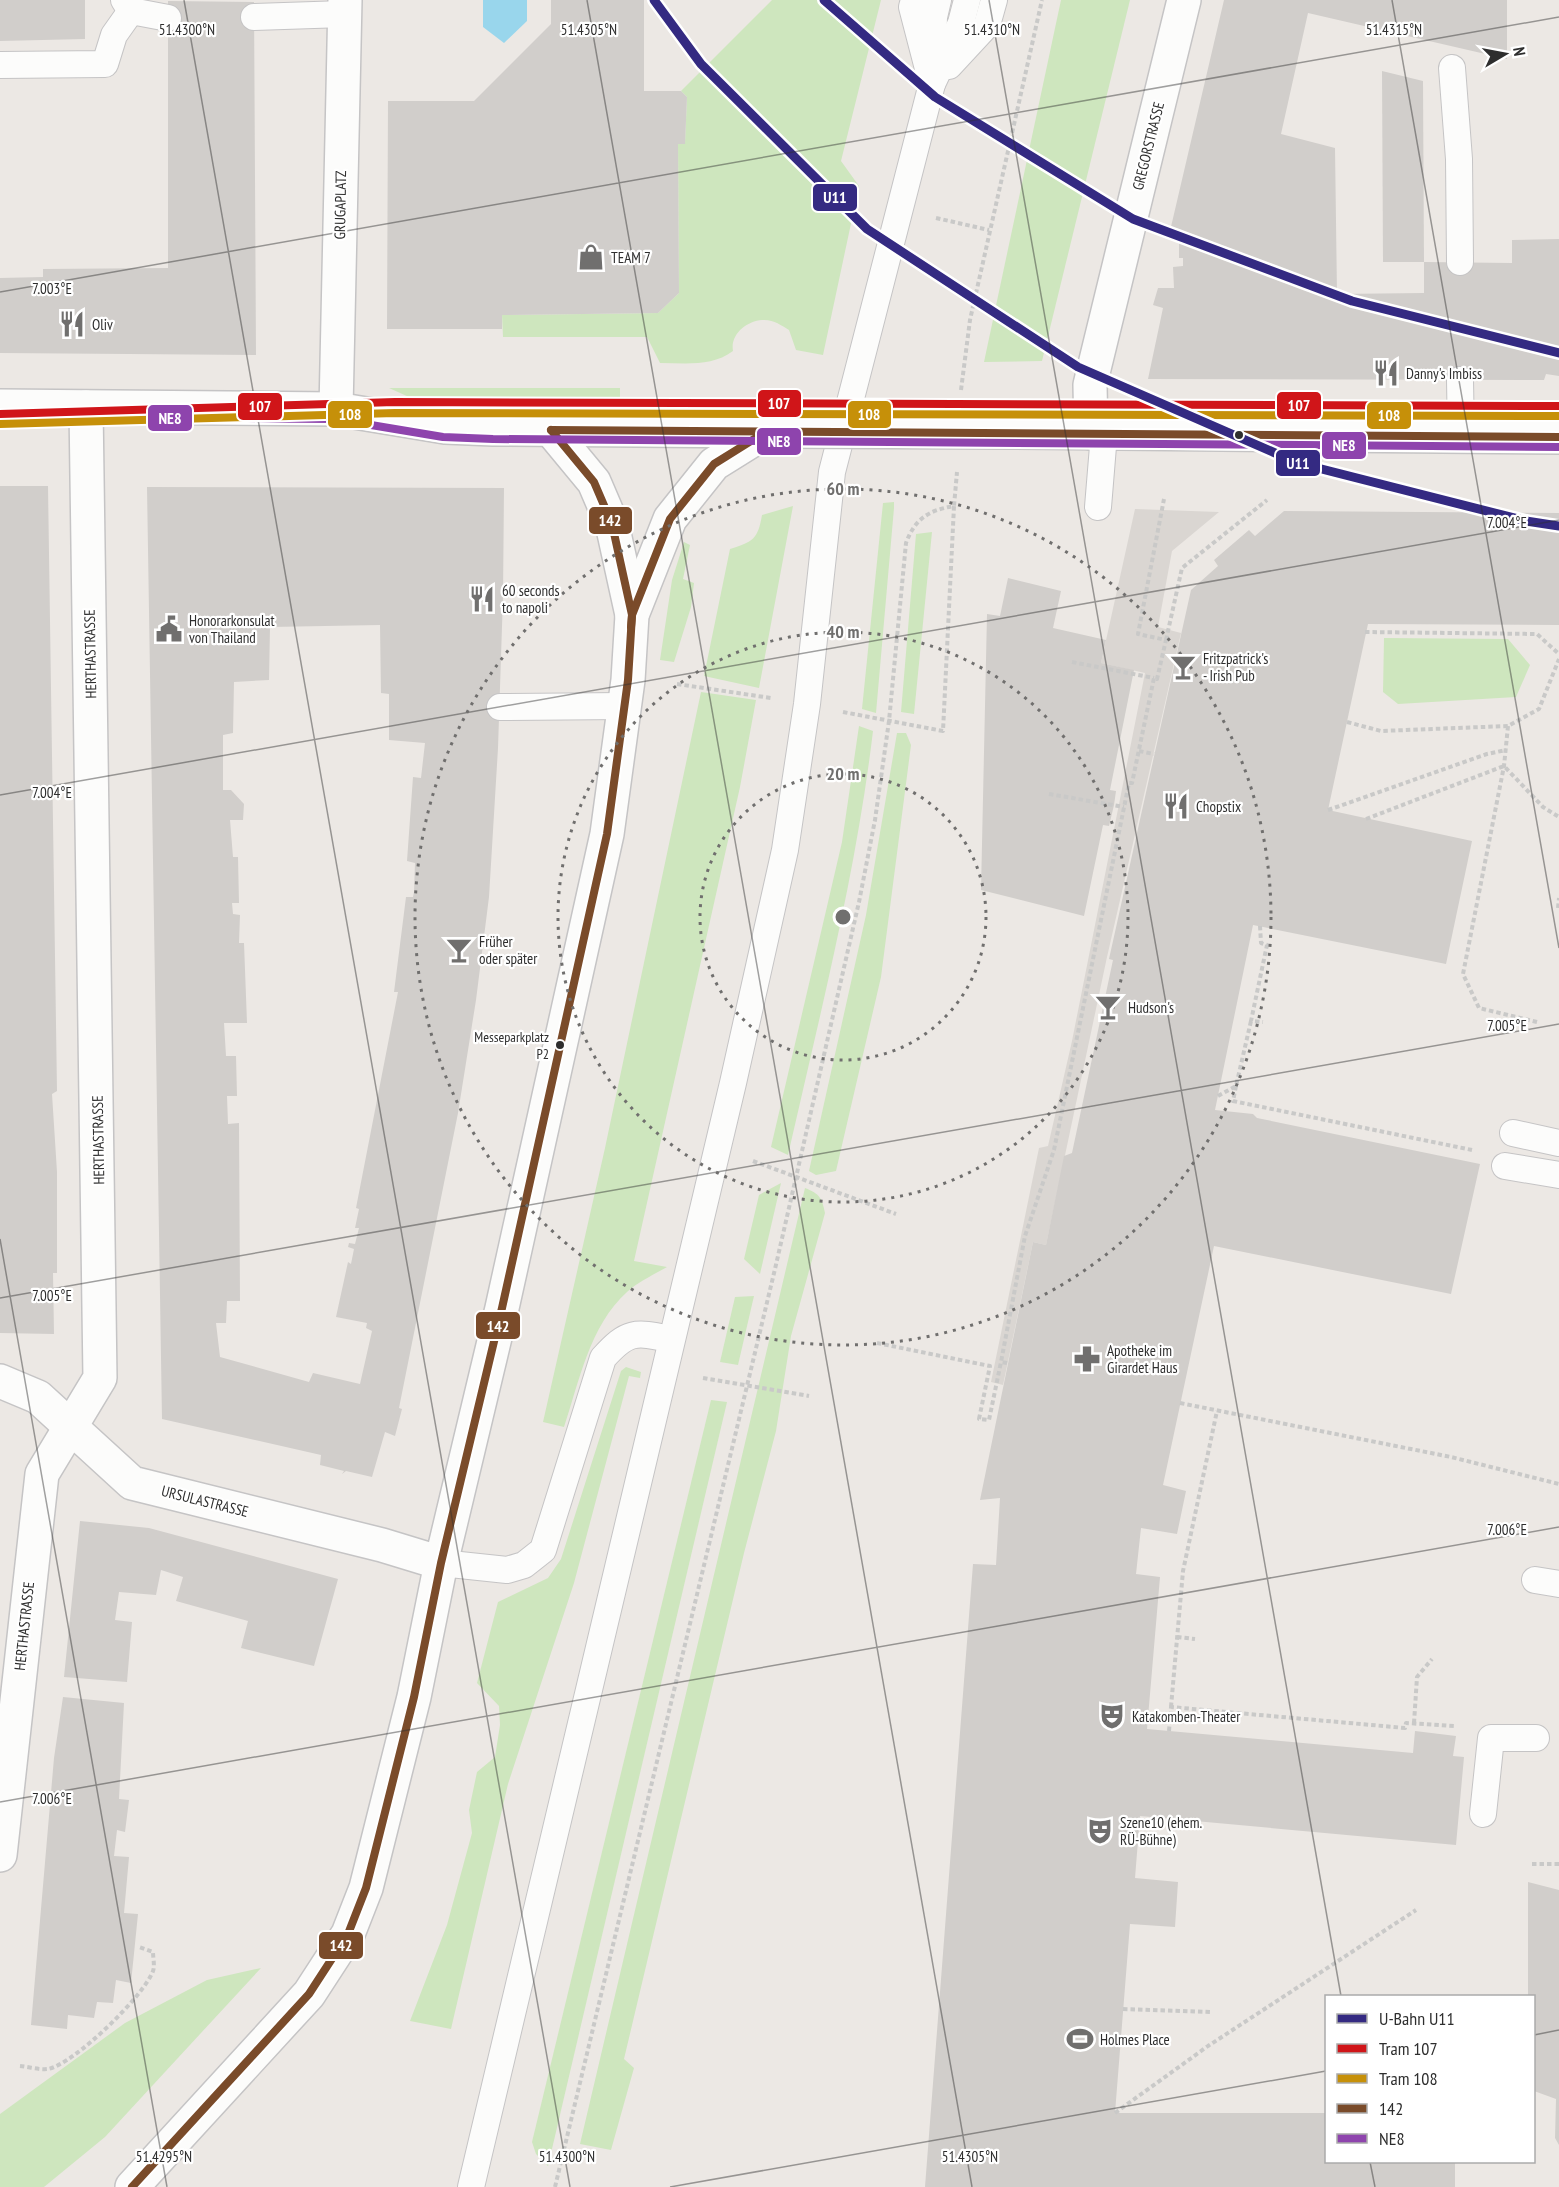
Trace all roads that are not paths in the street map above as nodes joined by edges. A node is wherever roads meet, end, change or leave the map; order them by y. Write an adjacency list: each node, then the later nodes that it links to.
1 (914, 0): 12 (lane)
2 (938, 0): 12 (lane)
3 (967, 0): 12 (lane)
4 (994, 0): 12 (lane)
5 (1184, 0): 20 (street, GREGORSTRASSE)
6 (128, 5): 8 (lane); 10 (lane)
7 (345, 7): 9 (lane); 17 (street, GRUGAPLATZ)
8 (168, 18)
9 (254, 18)
10 (0, 65)
11 (1452, 68): 13 (lane)
12 (932, 84): 31 (lane)
13 (1460, 262)
14 (1460, 380): 21 (lane)
15 (0, 406): 16 (street)
16 (86, 406): 17 (street); 33 (street, HERTHASTRASSE)
17 (336, 409): 18 (street)
18 (550, 430): 19 (street); 24 (street)
19 (773, 431): 20 (street, bridge); 24 (street)
20 (1098, 434): 21 (street); 23 (lane)
21 (1461, 436): 22 (street)
22 (1559, 437)
23 (1098, 507)
24 (632, 615): 25 (street)
25 (624, 706): 26 (lane); 34 (street)
26 (500, 707)
27 (1513, 1133): 28 (lane)
28 (1559, 1143)
29 (1505, 1166): 30 (lane)
30 (1559, 1176)
31 (671, 1339): 34 (lane); 39 (lane)
32 (0, 1381): 33 (street, URSULASTRASSE)
33 (73, 1427): 34 (street, URSULASTRASSE); 37 (street, HERTHASTRASSE)
34 (441, 1563): 38 (street)
35 (1536, 1738): 36 (lane)
36 (1483, 1814)
37 (0, 1855)
38 (132, 2187)
39 (471, 2187)

